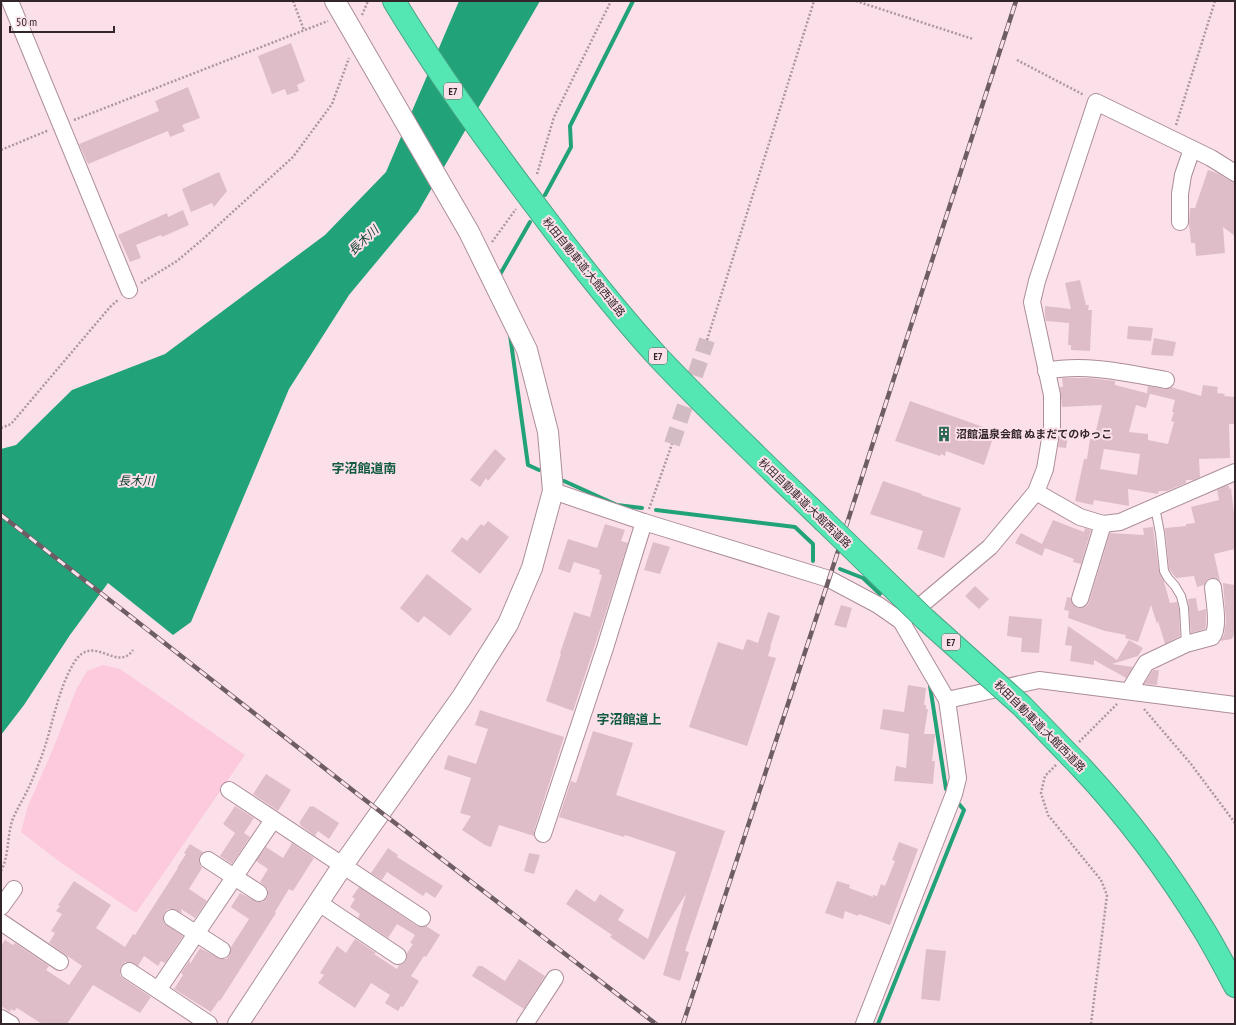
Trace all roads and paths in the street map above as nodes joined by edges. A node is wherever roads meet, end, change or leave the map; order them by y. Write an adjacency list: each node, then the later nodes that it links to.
1 (10, 1): 14 (street)
2 (293, 1): 9 (path)
3 (611, 1): 19 (path)
4 (814, 1): 24 (path)
5 (856, 1): 11 (path)
6 (1215, 1): 15 (path)
7 (396, 3): 43 (highway, 秋田自動車道;大館西道路 / E7, bridge)
8 (339, 8): 9 (path); 10 (street)
9 (304, 30): 14 (path)
10 (355, 34): 22 (street); 23 (path)
11 (973, 39)
12 (1017, 60): 13 (path)
13 (1096, 102): 15 (street); 25 (street)
14 (60, 126): 17 (path); 23 (street)
15 (1172, 138): 16 (street)
16 (1192, 149): 18 (street); 21 (street)
17 (1, 150)
18 (1235, 172)
19 (537, 174)
20 (518, 205): 22 (path)
21 (1180, 222)
22 (482, 258): 30 (street)
23 (130, 290): 27 (path)
24 (707, 340)
25 (1046, 371): 26 (street); 31 (street)
26 (1166, 380)
27 (1, 428)
28 (672, 444): 33 (path)
29 (1235, 472): 32 (street)
30 (553, 491): 33 (street); 49 (street)
31 (1036, 492): 34 (street); 37 (street)
32 (1155, 507): 34 (street); 38 (lane)
33 (644, 522): 37 (street); 47 (street)
34 (1103, 524): 36 (street)
35 (1213, 587): 38 (street)
36 (1080, 599)
37 (901, 621): 41 (street)
38 (1186, 644): 40 (street)
39 (133, 650): 50 (path)
40 (1128, 691): 41 (street); 42 (street); 43 (path); 46 (path)
41 (947, 700): 72 (street)
42 (1235, 705)
43 (1072, 757): 65 (highway, 秋田自動車道;大館西道路 / E7); 73 (path)
44 (228, 790): 45 (street)
45 (274, 820): 49 (street); 51 (street)
46 (1235, 822)
47 (543, 834)
48 (208, 860): 51 (street)
49 (343, 865): 54 (street); 57 (street)
50 (1, 871)
51 (234, 877): 53 (street); 59 (street)
52 (14, 889): 55 (street)
53 (259, 893)
54 (318, 903): 61 (street); 70 (street)
55 (1, 907)
56 (172, 918): 59 (street)
57 (422, 918)
58 (1, 922): 62 (street)
59 (196, 933): 60 (street); 66 (street)
60 (222, 950)
61 (398, 956)
62 (60, 962)
63 (129, 971): 66 (street)
64 (555, 978): 71 (street)
65 (1235, 986)
66 (158, 990): 69 (street)
67 (1, 1018): 68 (street)
68 (11, 1024)
69 (209, 1024)
70 (238, 1024)
71 (525, 1024)
72 (864, 1024)
73 (1091, 1024)

